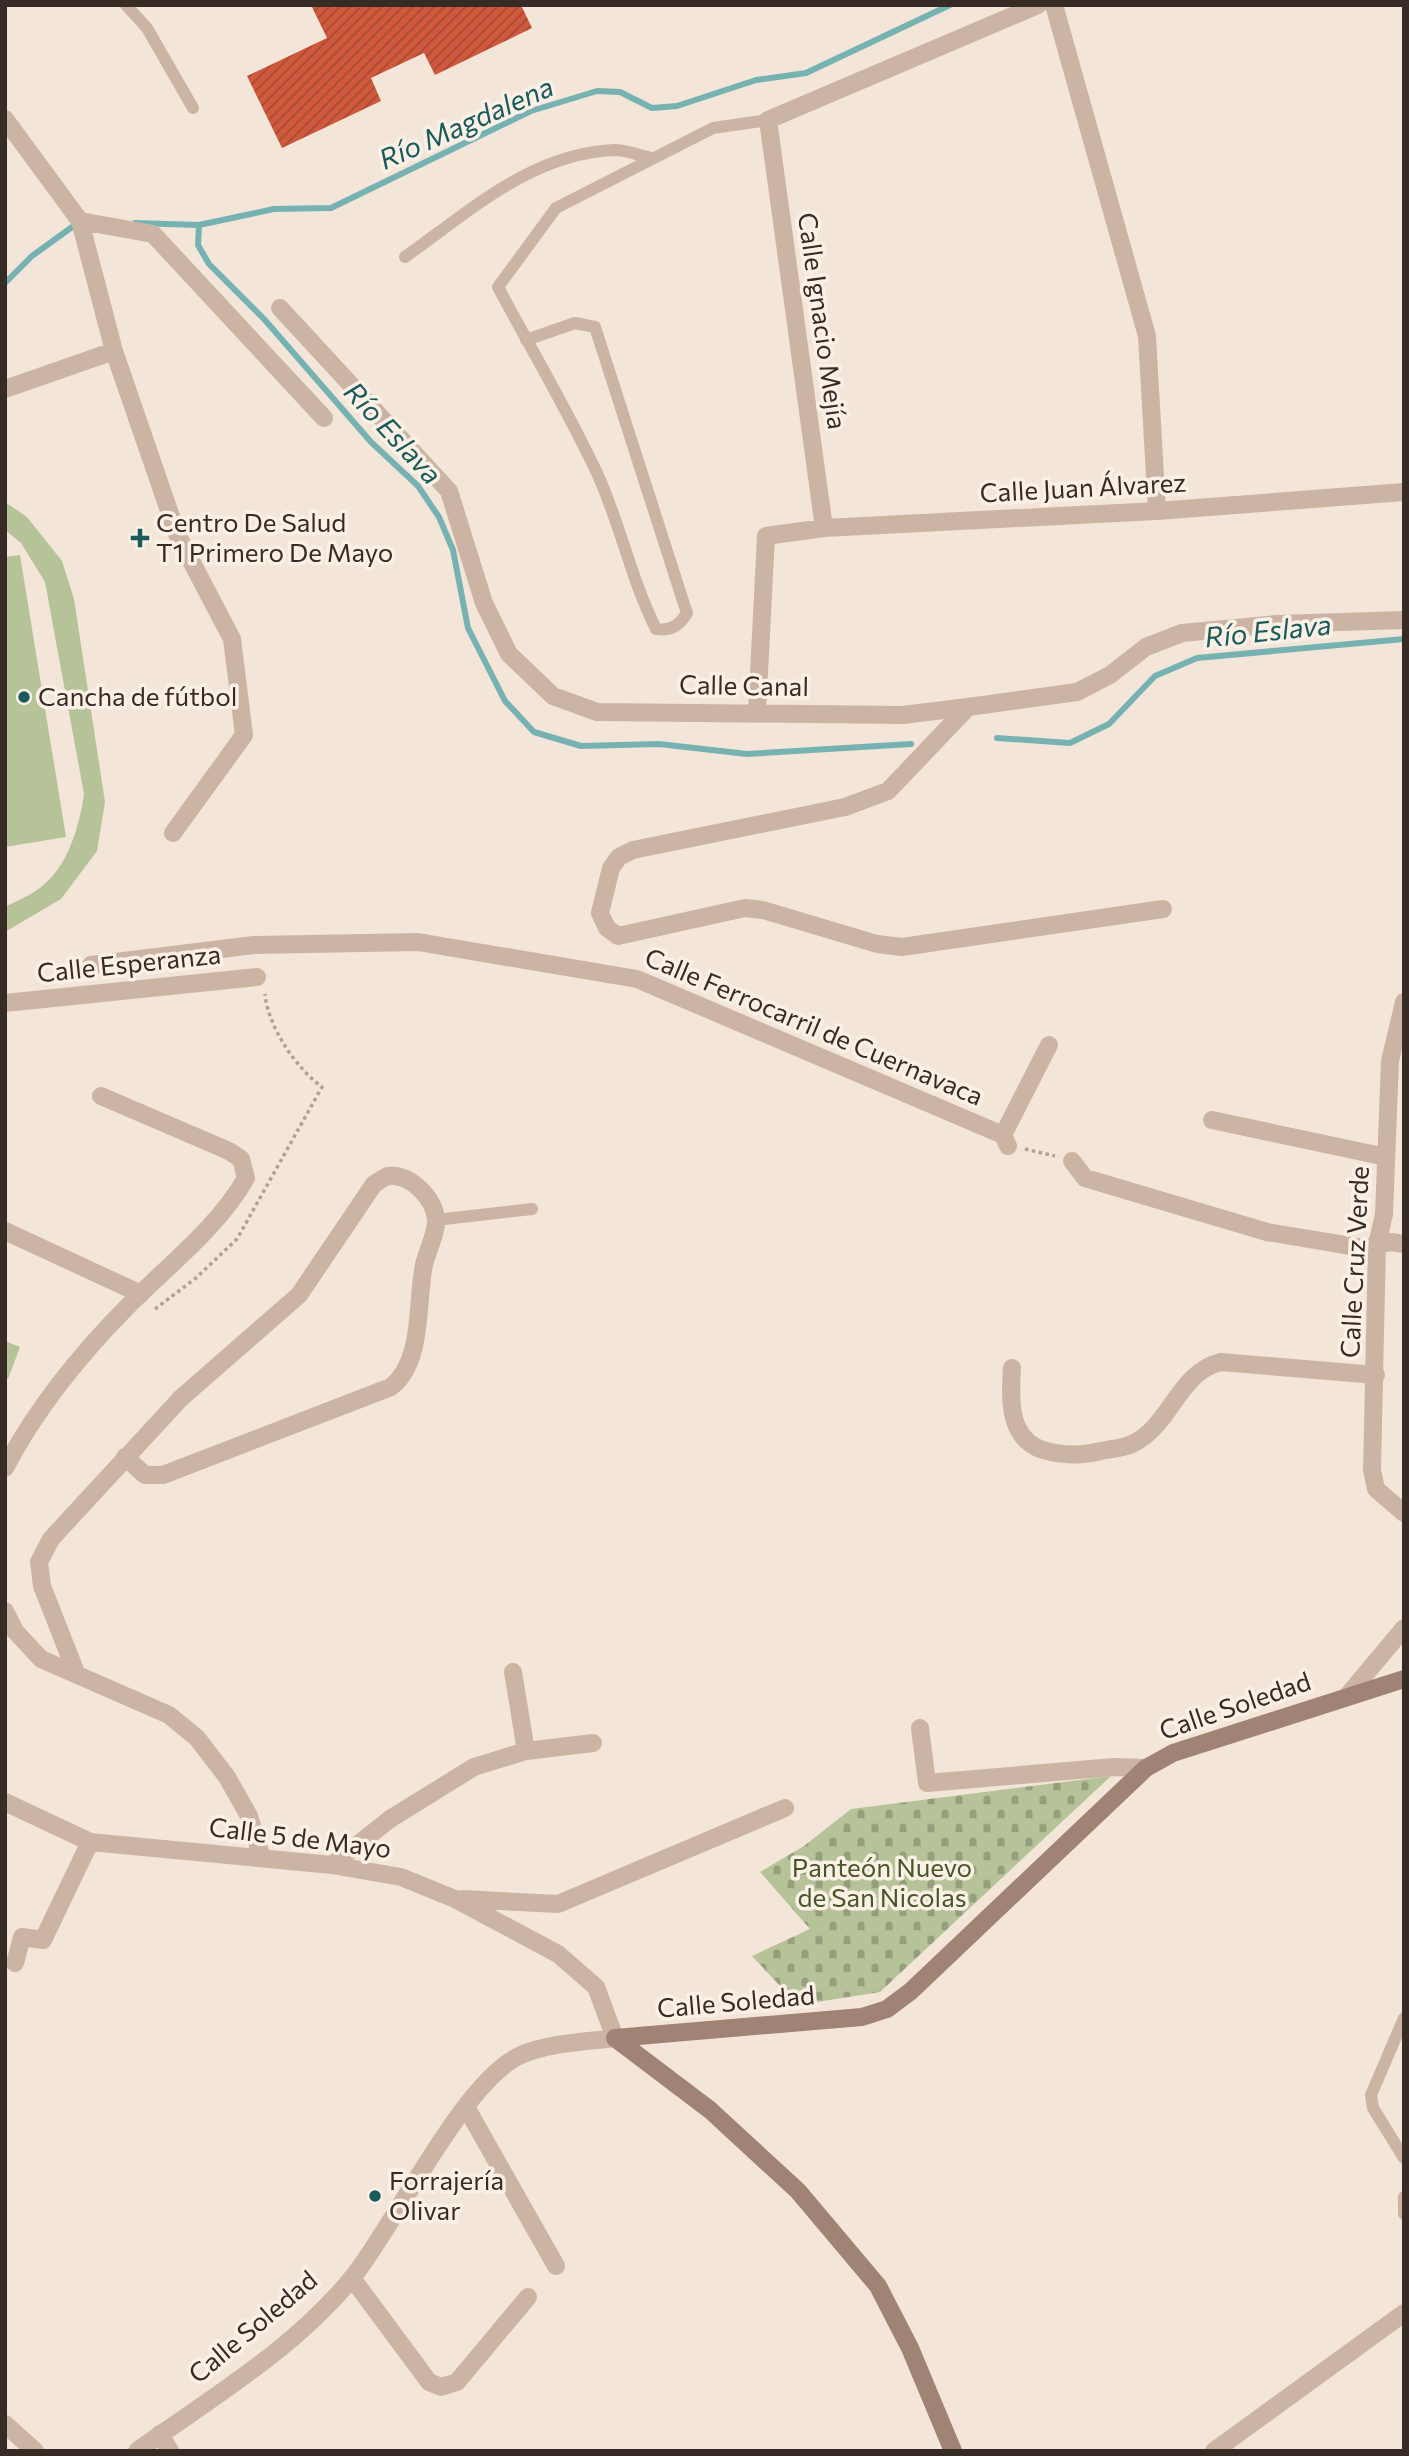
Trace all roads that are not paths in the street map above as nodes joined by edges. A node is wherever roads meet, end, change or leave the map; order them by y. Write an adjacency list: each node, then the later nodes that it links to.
1 (126, 5): 4 (lane)
2 (1038, 5): 5 (street)
3 (1054, 5): 16 (street)
4 (193, 108)
5 (768, 120): 7 (lane); 17 (street, Calle Ignacio Mejía)
6 (6, 122): 8 (street)
7 (652, 159): 9 (lane); 11 (lane)
8 (80, 221): 12 (street); 14 (street)
9 (405, 257)
10 (280, 308): 20 (street, Calle Canal)
11 (526, 340): 11 (lane)
12 (114, 351): 13 (street); 21 (street)
13 (5, 388)
14 (324, 418)
15 (1404, 492): 16 (street, Calle Juan Álvarez)
16 (1157, 511): 17 (street, Calle Juan Álvarez)
17 (824, 528): 20 (street, Calle Juan Álvarez)
18 (1404, 620): 19 (street, Calle Canal)
19 (968, 707): 20 (street, Calle Canal); 22 (street)
20 (758, 712)
21 (173, 833)
22 (1163, 909)
23 (91, 965): 27 (street, Calle Ferrocarril de Cuernavaca)
24 (257, 976): 26 (street, Calle Esperanza)
25 (1404, 1002): 30 (street, Calle Cruz Verde)
26 (5, 1003)
27 (1049, 1045)
28 (101, 1097): 37 (street)
29 (1212, 1120): 30 (street)
30 (1386, 1157): 36 (street, Calle Cruz Verde)
31 (1072, 1161): 36 (street)
32 (532, 1209): 33 (lane)
33 (436, 1220): 40 (street); 40 (street)
34 (5, 1231): 37 (street)
35 (1404, 1244): 36 (street)
36 (1377, 1245): 39 (street, Calle Cruz Verde)
37 (141, 1294): 41 (street)
38 (1012, 1368): 39 (street)
39 (1376, 1375): 42 (street, Calle Cruz Verde)
40 (125, 1457): 46 (street)
41 (5, 1468)
42 (1404, 1513)
43 (5, 1611): 46 (street)
44 (1404, 1628): 48 (street)
45 (513, 1672): 51 (street)
46 (77, 1675): 56 (street)
47 (1404, 1679): 48 (street, Calle Soledad)
48 (1348, 1695): 52 (street, Calle Soledad)
49 (920, 1728): 52 (street)
50 (593, 1743): 51 (street)
51 (526, 1751): 57 (street)
52 (1146, 1768): 61 (street, Calle Soledad)
53 (5, 1801): 55 (street, Calle 5 de Mayo)
54 (785, 1808): 58 (street)
55 (90, 1842): 56 (street, Calle 5 de Mayo); 59 (street)
56 (262, 1858): 57 (street, Calle 5 de Mayo)
57 (332, 1865): 58 (street, Calle 5 de Mayo)
58 (455, 1899): 61 (street, Calle 5 de Mayo)
59 (15, 1964)
60 (1404, 2018): 63 (lane)
61 (615, 2038): 62 (street, Calle Soledad); 76 (street)
62 (466, 2107): 66 (street); 67 (street, Calle Soledad)
63 (1404, 2158)
64 (1404, 2197): 65 (lane)
65 (1404, 2214)
66 (556, 2266)
67 (352, 2278): 68 (street); 71 (street, Calle Soledad)
68 (528, 2297)
69 (1404, 2313): 72 (street)
70 (5, 2424): 73 (street)
71 (160, 2434): 74 (street, Calle Soledad); 75 (street)
72 (1218, 2449)
73 (35, 2451)
74 (137, 2451)
75 (170, 2451)
76 (953, 2451)

